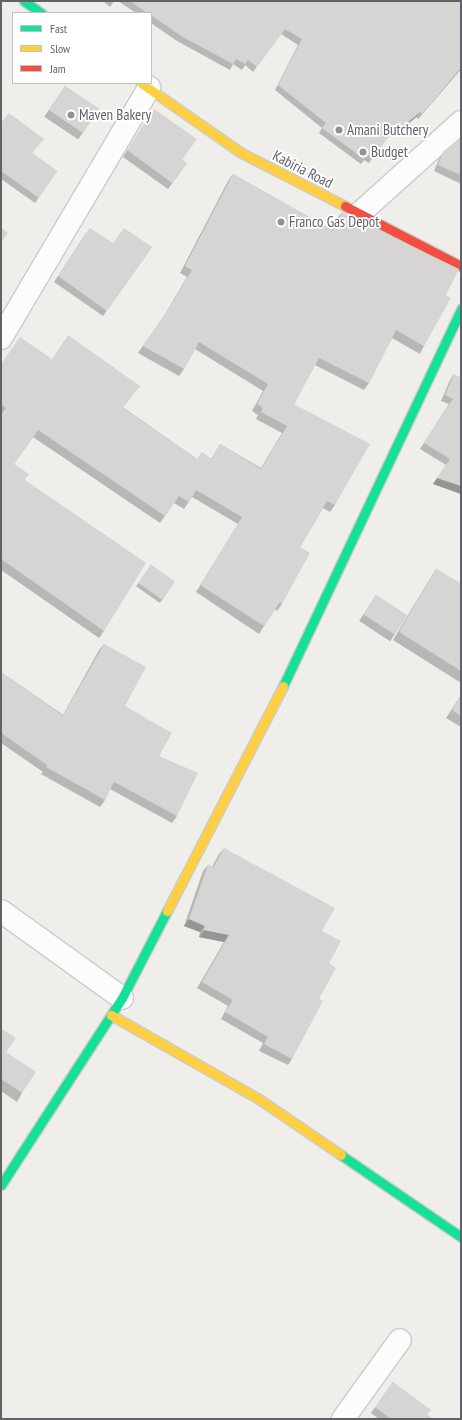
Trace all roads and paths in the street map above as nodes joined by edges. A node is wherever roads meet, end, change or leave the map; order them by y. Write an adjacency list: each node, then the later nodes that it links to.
1 (24, 1): 2 (street)
2 (40, 12)
3 (145, 86): 5 (street, Kabiria Road); 8 (street)
4 (461, 122): 5 (street)
5 (359, 214): 6 (street, Kabiria Road)
6 (461, 266)
7 (461, 310): 10 (street)
8 (1, 338)
9 (1, 911): 10 (street)
10 (116, 1007): 11 (street); 12 (street)
11 (1, 1185)
12 (461, 1237)
13 (400, 1340): 14 (street)
14 (343, 1419)

